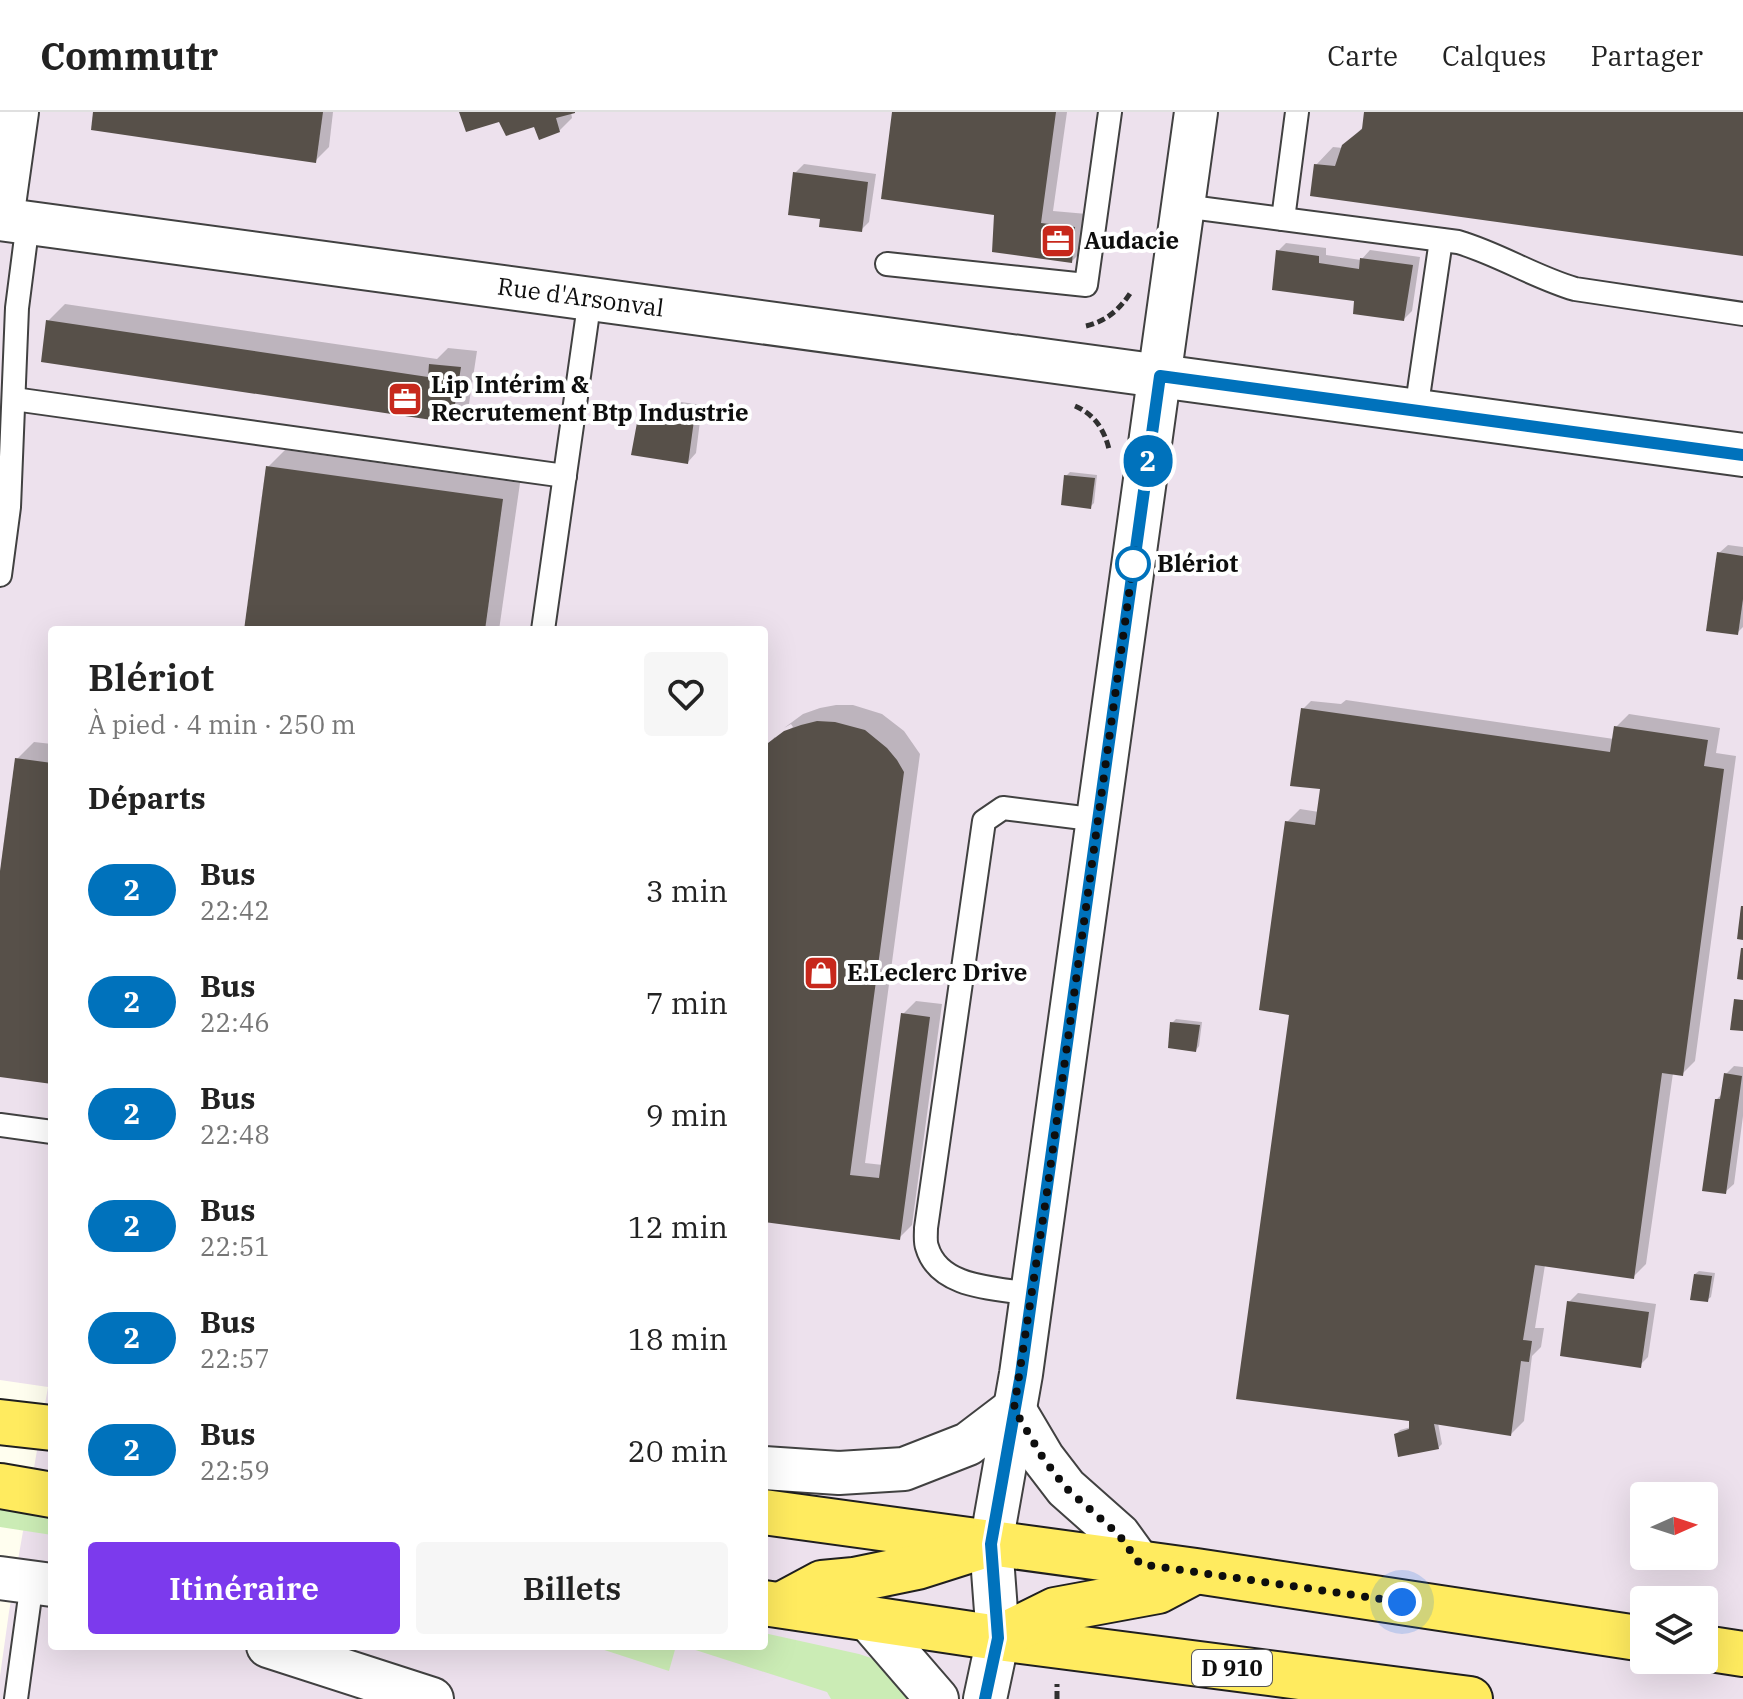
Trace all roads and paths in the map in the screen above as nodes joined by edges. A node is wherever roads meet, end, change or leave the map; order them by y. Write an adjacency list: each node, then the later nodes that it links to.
1 (17, 112): 7 (street)
2 (1110, 112): 10 (lane)
3 (1196, 112): 5 (street)
4 (1297, 112): 6 (lane)
5 (1183, 206): 6 (lane); 9 (street)
6 (1283, 219): 8 (lane)
7 (10, 220): 11 (street, Rue d'Arsonval); 15 (lane)
8 (1441, 240): 12 (lane); 17 (lane)
9 (1177, 248): 13 (path); 14 (street)
10 (887, 264)
11 (590, 298): 14 (street, Rue d'Arsonval); 20 (lane)
12 (1743, 314)
13 (1082, 327)
14 (1160, 376): 17 (street, Rue d'Arsonval); 23 (street)
15 (14, 399): 20 (lane); 21 (lane)
16 (1063, 403): 18 (path)
17 (1416, 411): 19 (street, Rue d'Arsonval)
18 (1110, 454)
19 (1743, 455)
20 (565, 476): 22 (lane)
21 (0, 575)
22 (544, 626)
23 (1099, 820): 26 (street); 26 (lane)
24 (0, 1125): 25 (lane)
25 (48, 1131)
26 (1032, 1294): 27 (street)
27 (1014, 1409): 30 (street); 34 (street); 35 (street)
28 (0, 1422): 29 (main road)
29 (48, 1428)
30 (768, 1468)
31 (0, 1486): 32 (main road)
32 (48, 1494)
33 (768, 1513): 34 (main road)
34 (991, 1544): 35 (main road); 38 (main road); 41 (street)
35 (1140, 1564): 36 (main road)
36 (1196, 1571): 40 (main road); 41 (main road)
37 (28, 1582): 46 (lane)
38 (773, 1604): 39 (main road, D 910)
39 (867, 1618): 41 (main road, D 910); 47 (street)
40 (1630, 1637)
41 (998, 1638): 48 (street); 49 (main road, D 910)
42 (280, 1650): 45 (street)
43 (1718, 1650): 44 (main road)
44 (1743, 1654)
45 (421, 1697)
46 (16, 1699)
47 (937, 1699)
48 (985, 1699)
49 (1467, 1699)

